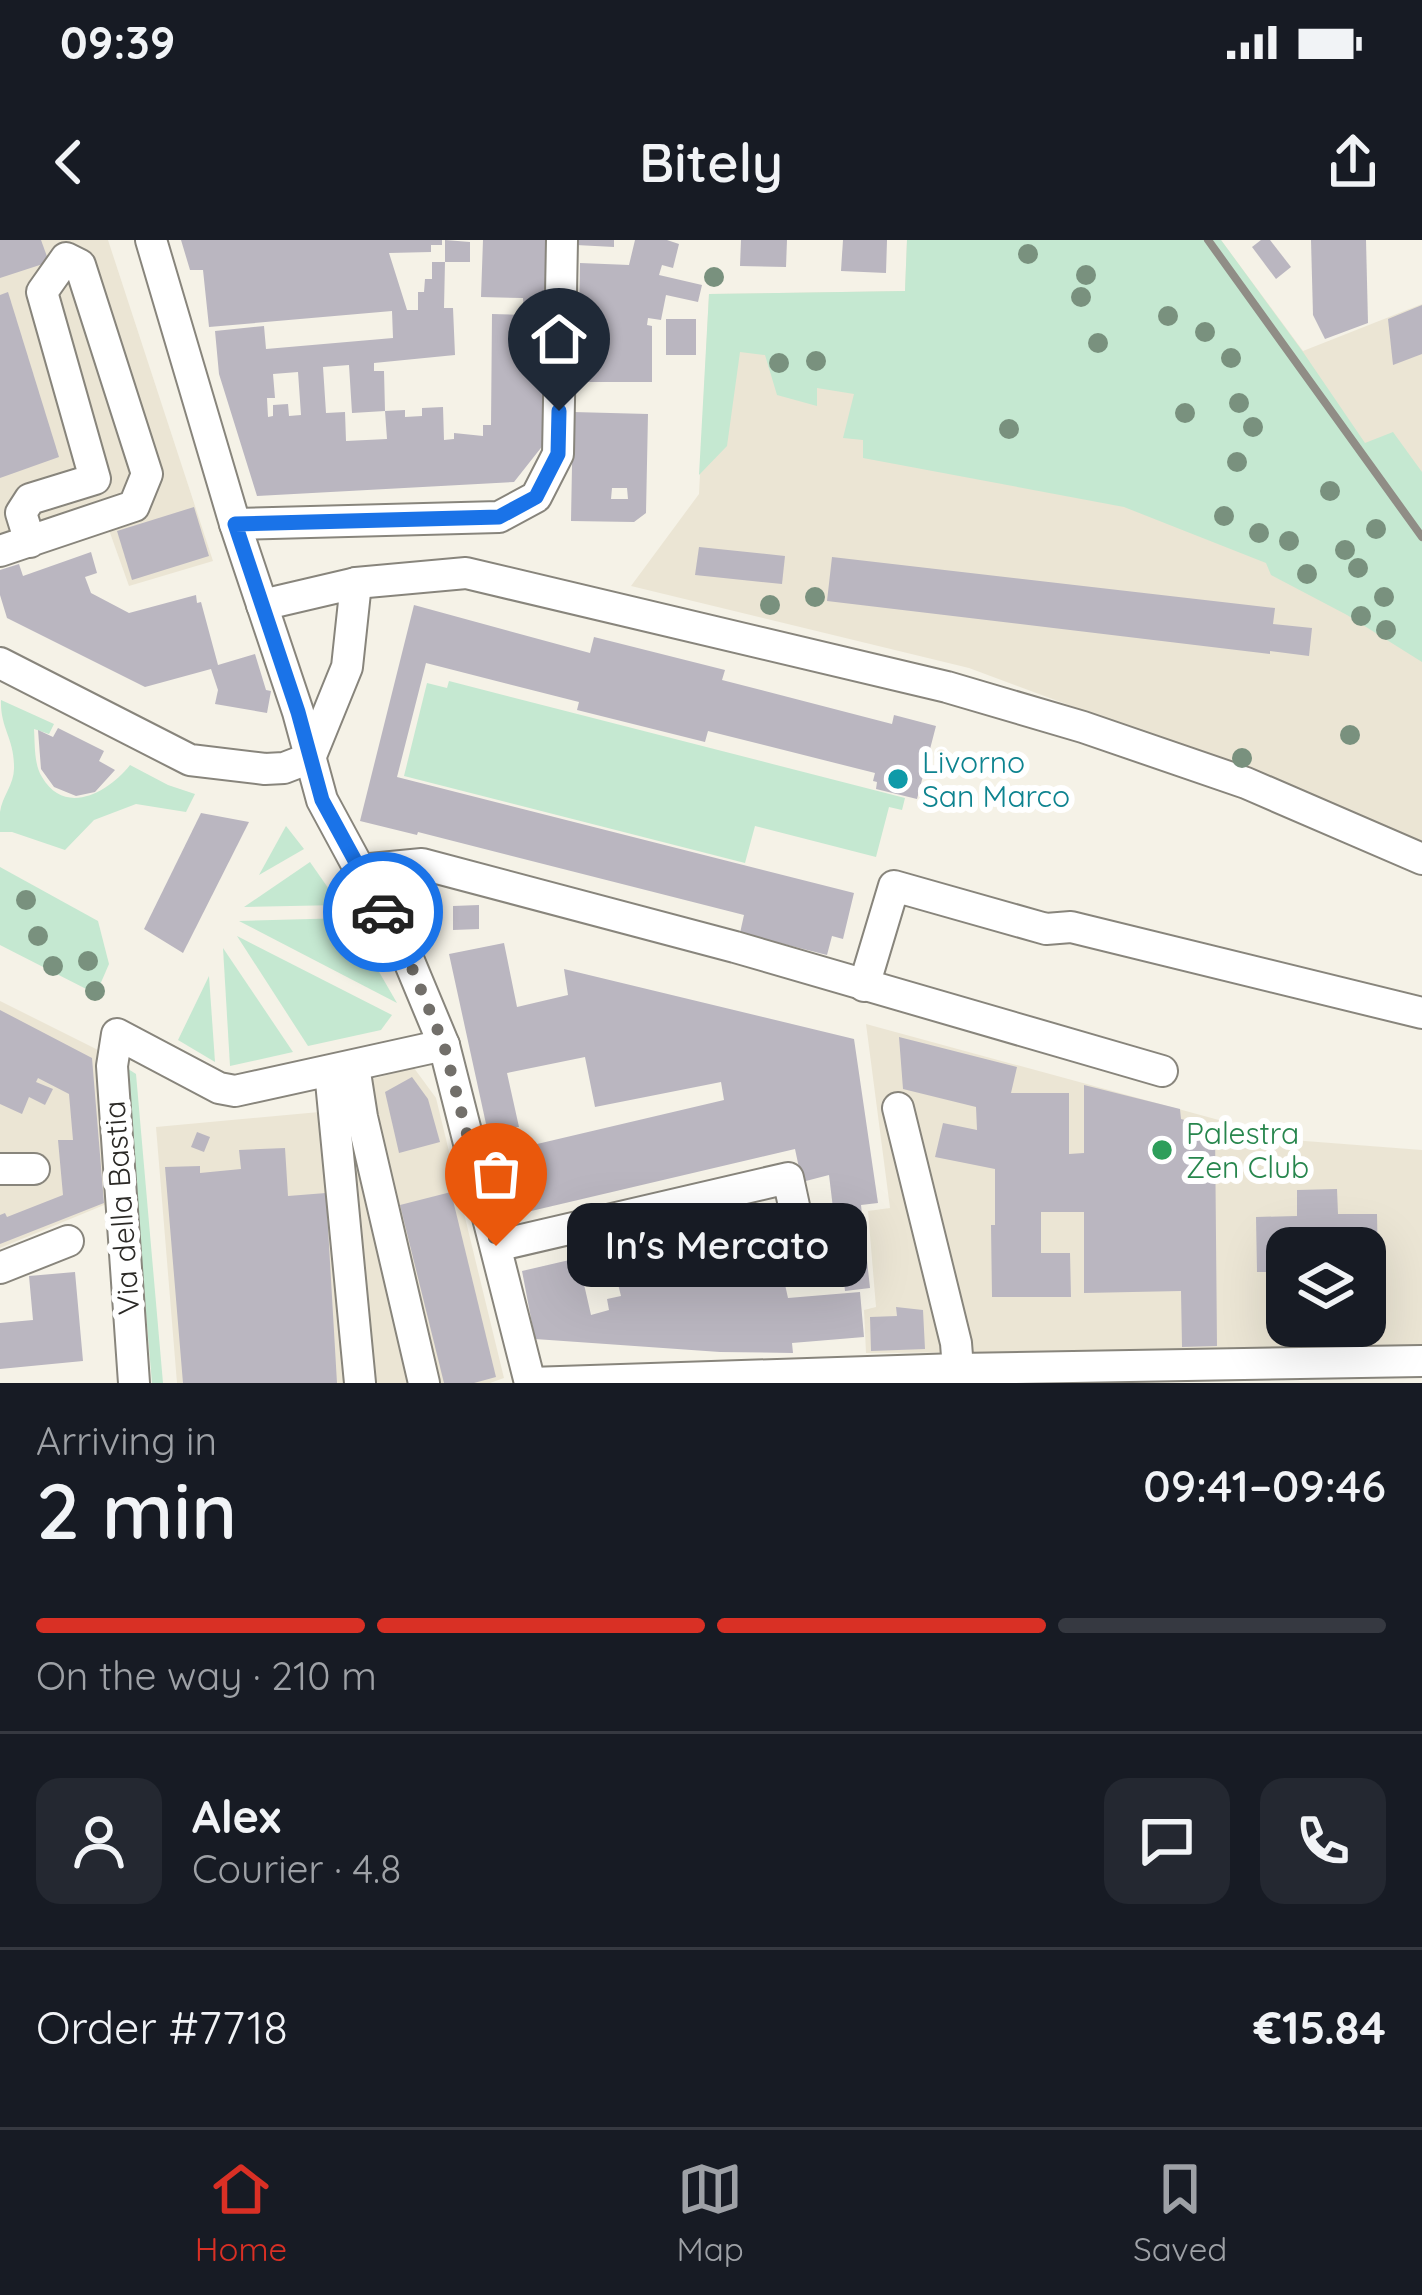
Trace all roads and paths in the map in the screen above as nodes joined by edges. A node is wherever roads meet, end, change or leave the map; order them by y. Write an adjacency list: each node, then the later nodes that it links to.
1 (151, 240): 3 (street)
2 (562, 240): 3 (street)
3 (235, 524): 7 (street)
4 (30, 542): 4 (street); 5 (street)
5 (0, 551)
6 (356, 583): 7 (street); 9 (street); 10 (street)
7 (262, 605): 9 (street)
8 (0, 663): 9 (street)
9 (310, 758): 11 (street)
10 (1422, 859)
11 (360, 870): 12 (street); 14 (street)
12 (864, 986): 13 (street); 16 (street)
13 (1422, 1013)
14 (444, 1045): 15 (street); 22 (street)
15 (342, 1068): 27 (street, Via della Bastia); 28 (street); 29 (street)
16 (1162, 1071)
17 (898, 1108): 25 (street)
18 (0, 1168): 19 (street)
19 (34, 1169)
20 (801, 1238): 22 (street)
21 (68, 1241): 23 (street)
22 (496, 1246): 30 (street)
23 (0, 1268)
24 (1422, 1360): 26 (street)
25 (958, 1369): 26 (street); 30 (street)
26 (1051, 1375)
27 (134, 1383)
28 (360, 1383)
29 (424, 1383)
30 (530, 1383)

